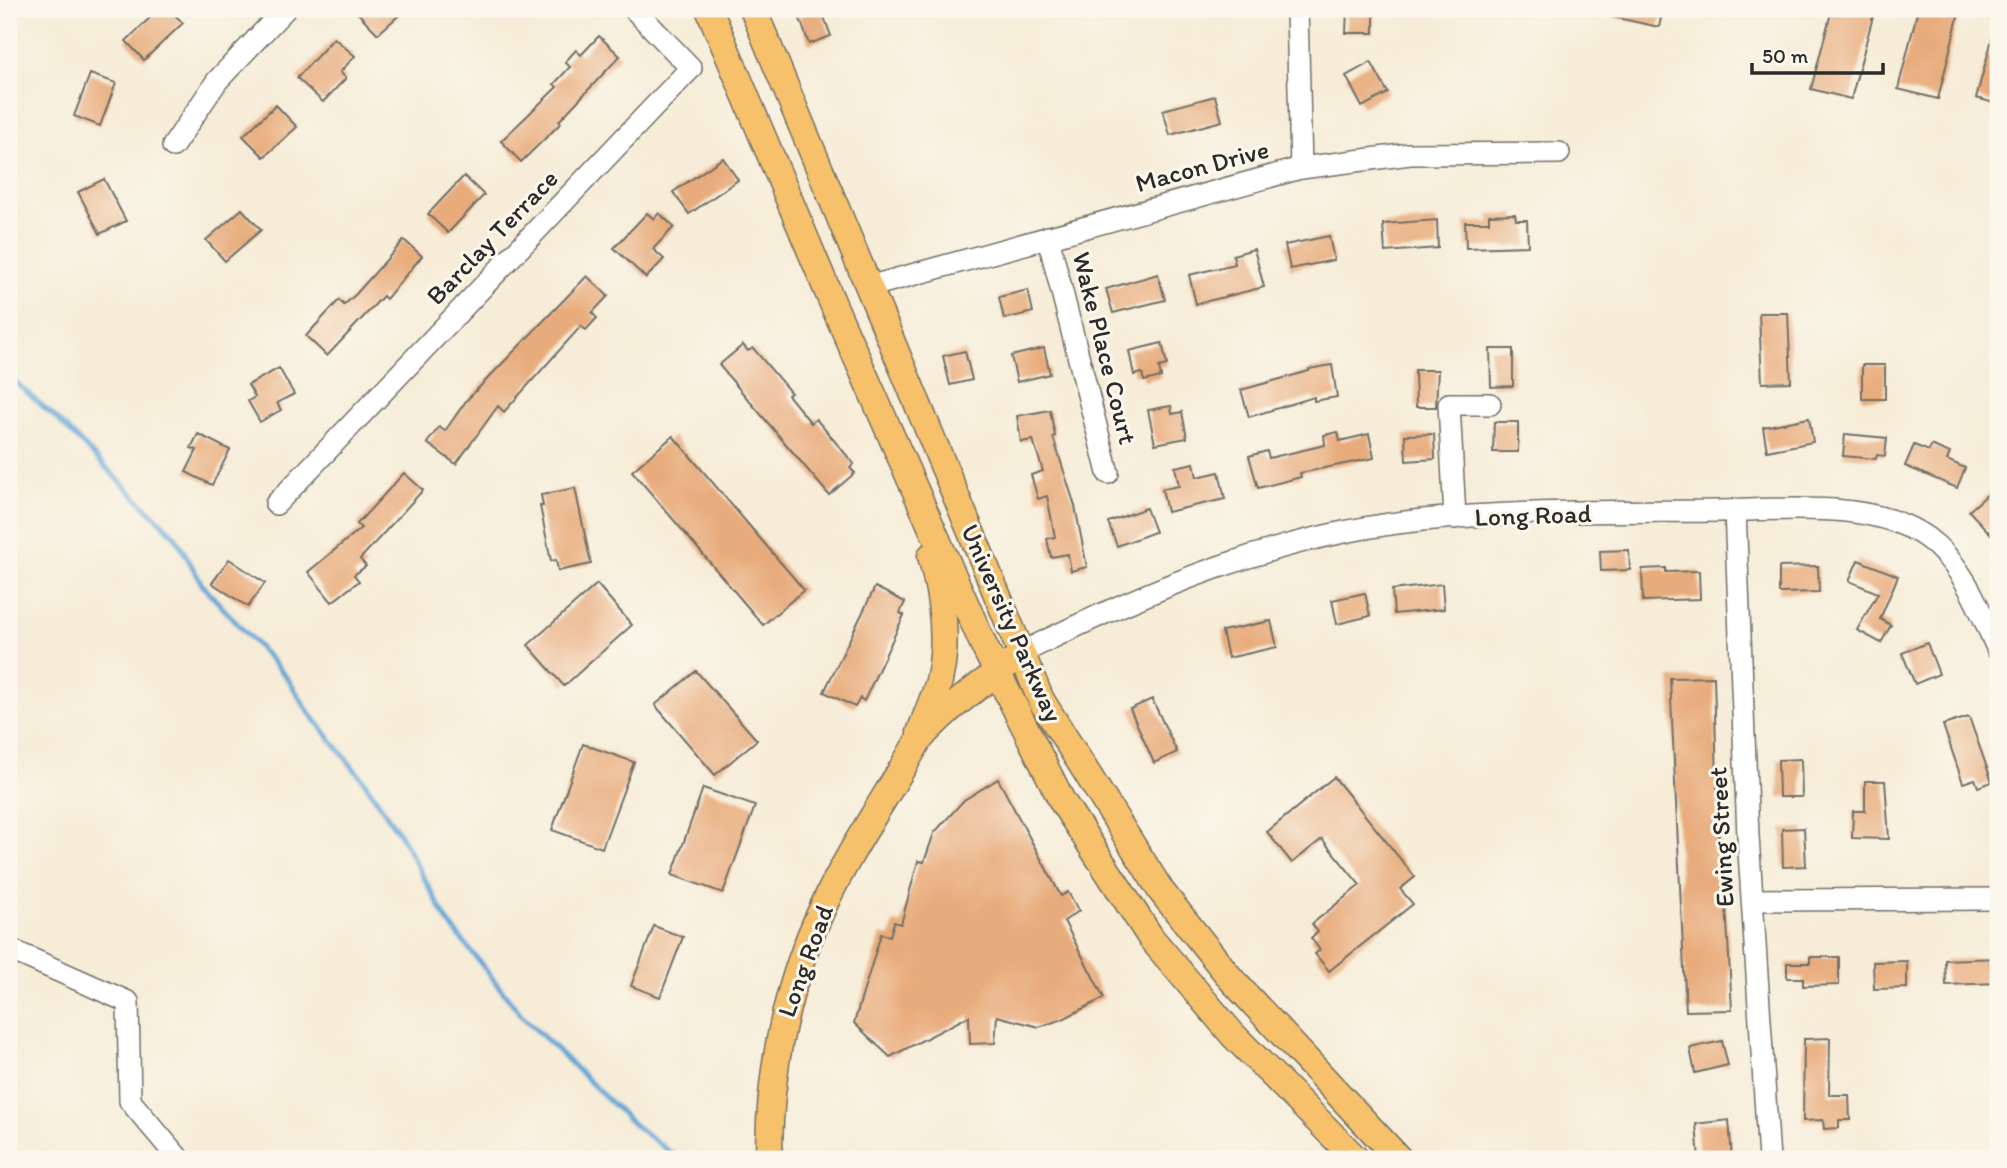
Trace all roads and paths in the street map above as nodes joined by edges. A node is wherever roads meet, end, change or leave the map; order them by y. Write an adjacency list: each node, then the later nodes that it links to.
1 (285, 9): 6 (street)
2 (634, 9): 13 (street, Barclay Terrace)
3 (753, 9): 10 (main road, University Parkway)
4 (1297, 9): 8 (street)
5 (709, 12): 15 (main road, University Parkway)
6 (173, 146)
7 (1559, 153): 8 (street, Macon Drive)
8 (1301, 168): 9 (street, Macon Drive)
9 (1048, 237): 10 (street, Macon Drive); 12 (street, Wake Place Court)
10 (867, 287): 18 (main road, University Parkway)
11 (1490, 404): 16 (street)
12 (1108, 473)
13 (276, 504)
14 (1735, 510): 16 (street, Long Road); 17 (street, Long Road); 23 (street, Ewing Street)
15 (927, 516): 19 (main road, University Parkway); 20 (main road)
16 (1455, 518): 18 (street, Long Road)
17 (1998, 650)
18 (1023, 652): 19 (main road, Long Road); 28 (main road, University Parkway)
19 (1000, 681): 20 (main road, Long Road); 21 (main road, Long Road); 27 (main road, University Parkway)
20 (918, 741): 21 (main road, Long Road)
21 (896, 780): 26 (main road, Long Road)
22 (1998, 899): 23 (street)
23 (1753, 900): 29 (street, Ewing Street)
24 (9, 949): 25 (street)
25 (179, 1159)
26 (769, 1159)
27 (1356, 1159)
28 (1399, 1159)
29 (1769, 1159)

